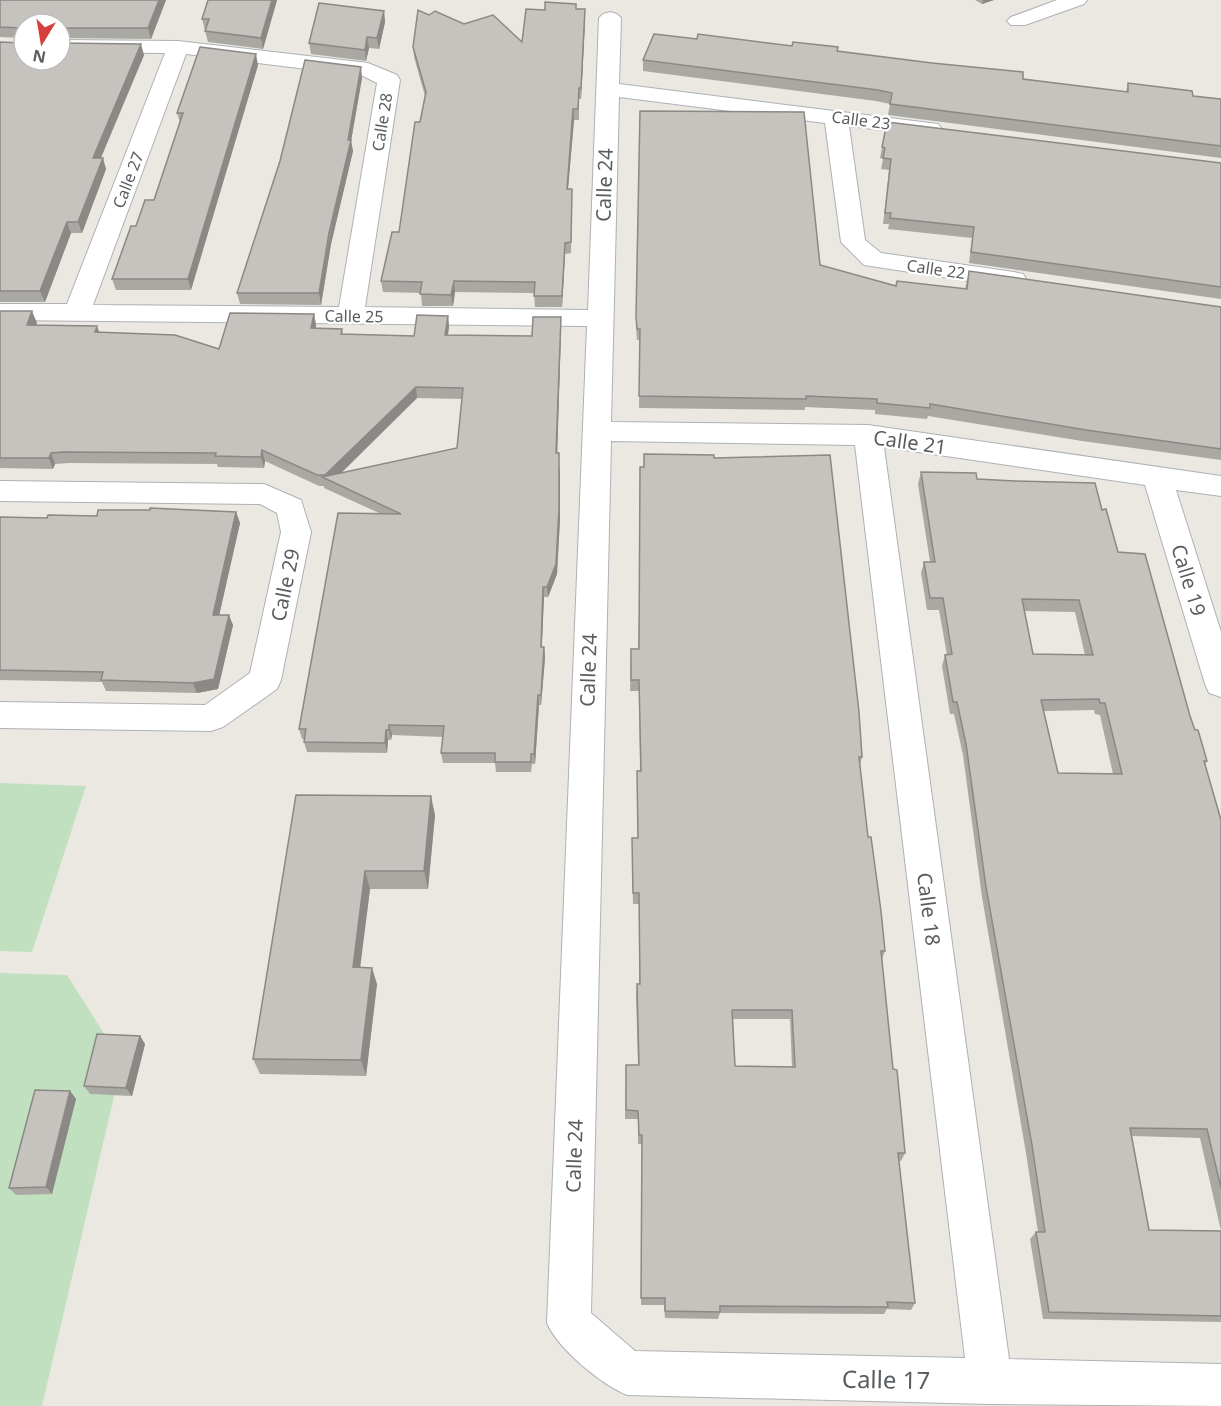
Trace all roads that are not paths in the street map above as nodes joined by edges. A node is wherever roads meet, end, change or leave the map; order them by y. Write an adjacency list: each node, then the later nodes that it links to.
1 (1077, 0): 3 (street)
2 (610, 18): 6 (street, Calle 24)
3 (1018, 21)
4 (72, 46): 5 (street, Calle 28)
5 (178, 47): 11 (street, Calle 27); 12 (street, Calle 28)
6 (608, 89): 7 (street, Calle 23); 13 (street, Calle 24)
7 (836, 117): 8 (street, Calle 23); 9 (street, Calle 22)
8 (952, 132)
9 (1038, 283)
10 (0, 312): 11 (street, Calle 25)
11 (77, 313): 12 (street, Calle 25)
12 (351, 316): 13 (street, Calle 25)
13 (600, 318): 14 (street, Calle 24)
14 (596, 431): 15 (street, Calle 21); 21 (street, Calle 24)
15 (868, 435): 16 (street, Calle 21); 22 (street, Calle 18)
16 (1158, 476): 17 (street, Calle 21); 19 (street, Calle 19)
17 (1221, 486)
18 (0, 491): 20 (street, Calle 29)
19 (1221, 684)
20 (0, 715)
21 (569, 1323): 22 (street, Calle 17)
22 (990, 1382): 23 (street, Calle 17)
23 (1221, 1386)

